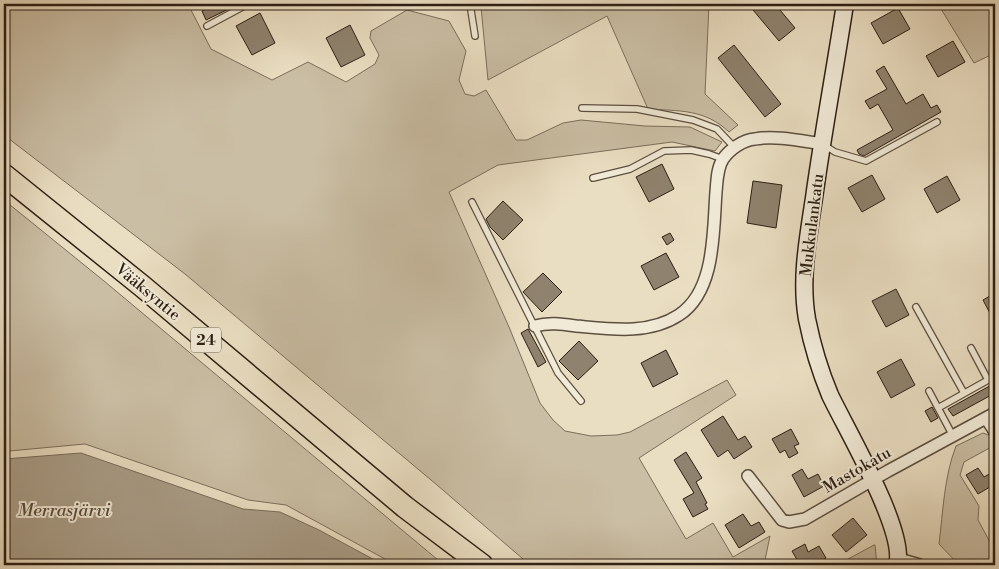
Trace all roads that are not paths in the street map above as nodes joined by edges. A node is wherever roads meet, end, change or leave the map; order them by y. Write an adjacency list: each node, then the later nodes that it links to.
1 (248, 4): 4 (lane)
2 (470, 4): 5 (lane)
3 (845, 4): 8 (street, Mukkulankatu)
4 (207, 26)
5 (475, 36)
6 (582, 108): 9 (lane)
7 (937, 122): 8 (lane)
8 (823, 144): 9 (street); 25 (street, Mukkulankatu)
9 (734, 147): 10 (street)
10 (723, 159): 12 (lane); 15 (street)
11 (4, 175): 26 (highway, Vääksyntie / 24)
12 (593, 178)
13 (472, 202): 15 (lane)
14 (916, 306): 18 (lane)
15 (535, 326): 19 (lane)
16 (971, 348): 18 (lane)
17 (930, 391): 20 (lane)
18 (964, 393): 20 (lane)
19 (581, 401)
20 (938, 408): 23 (lane)
21 (991, 415): 22 (street); 23 (street, Mastokatu)
22 (995, 432)
23 (953, 436): 25 (street, Mastokatu)
24 (748, 476): 25 (street, Mastokatu)
25 (873, 480): 27 (street, Mukkulankatu)
26 (405, 507): 28 (highway, Vääksyntie / 24); 29 (highway, Vääksyntie / 24)
27 (898, 562): 30 (street, Mukkulankatu)
28 (466, 565)
29 (482, 565)
30 (920, 565)

